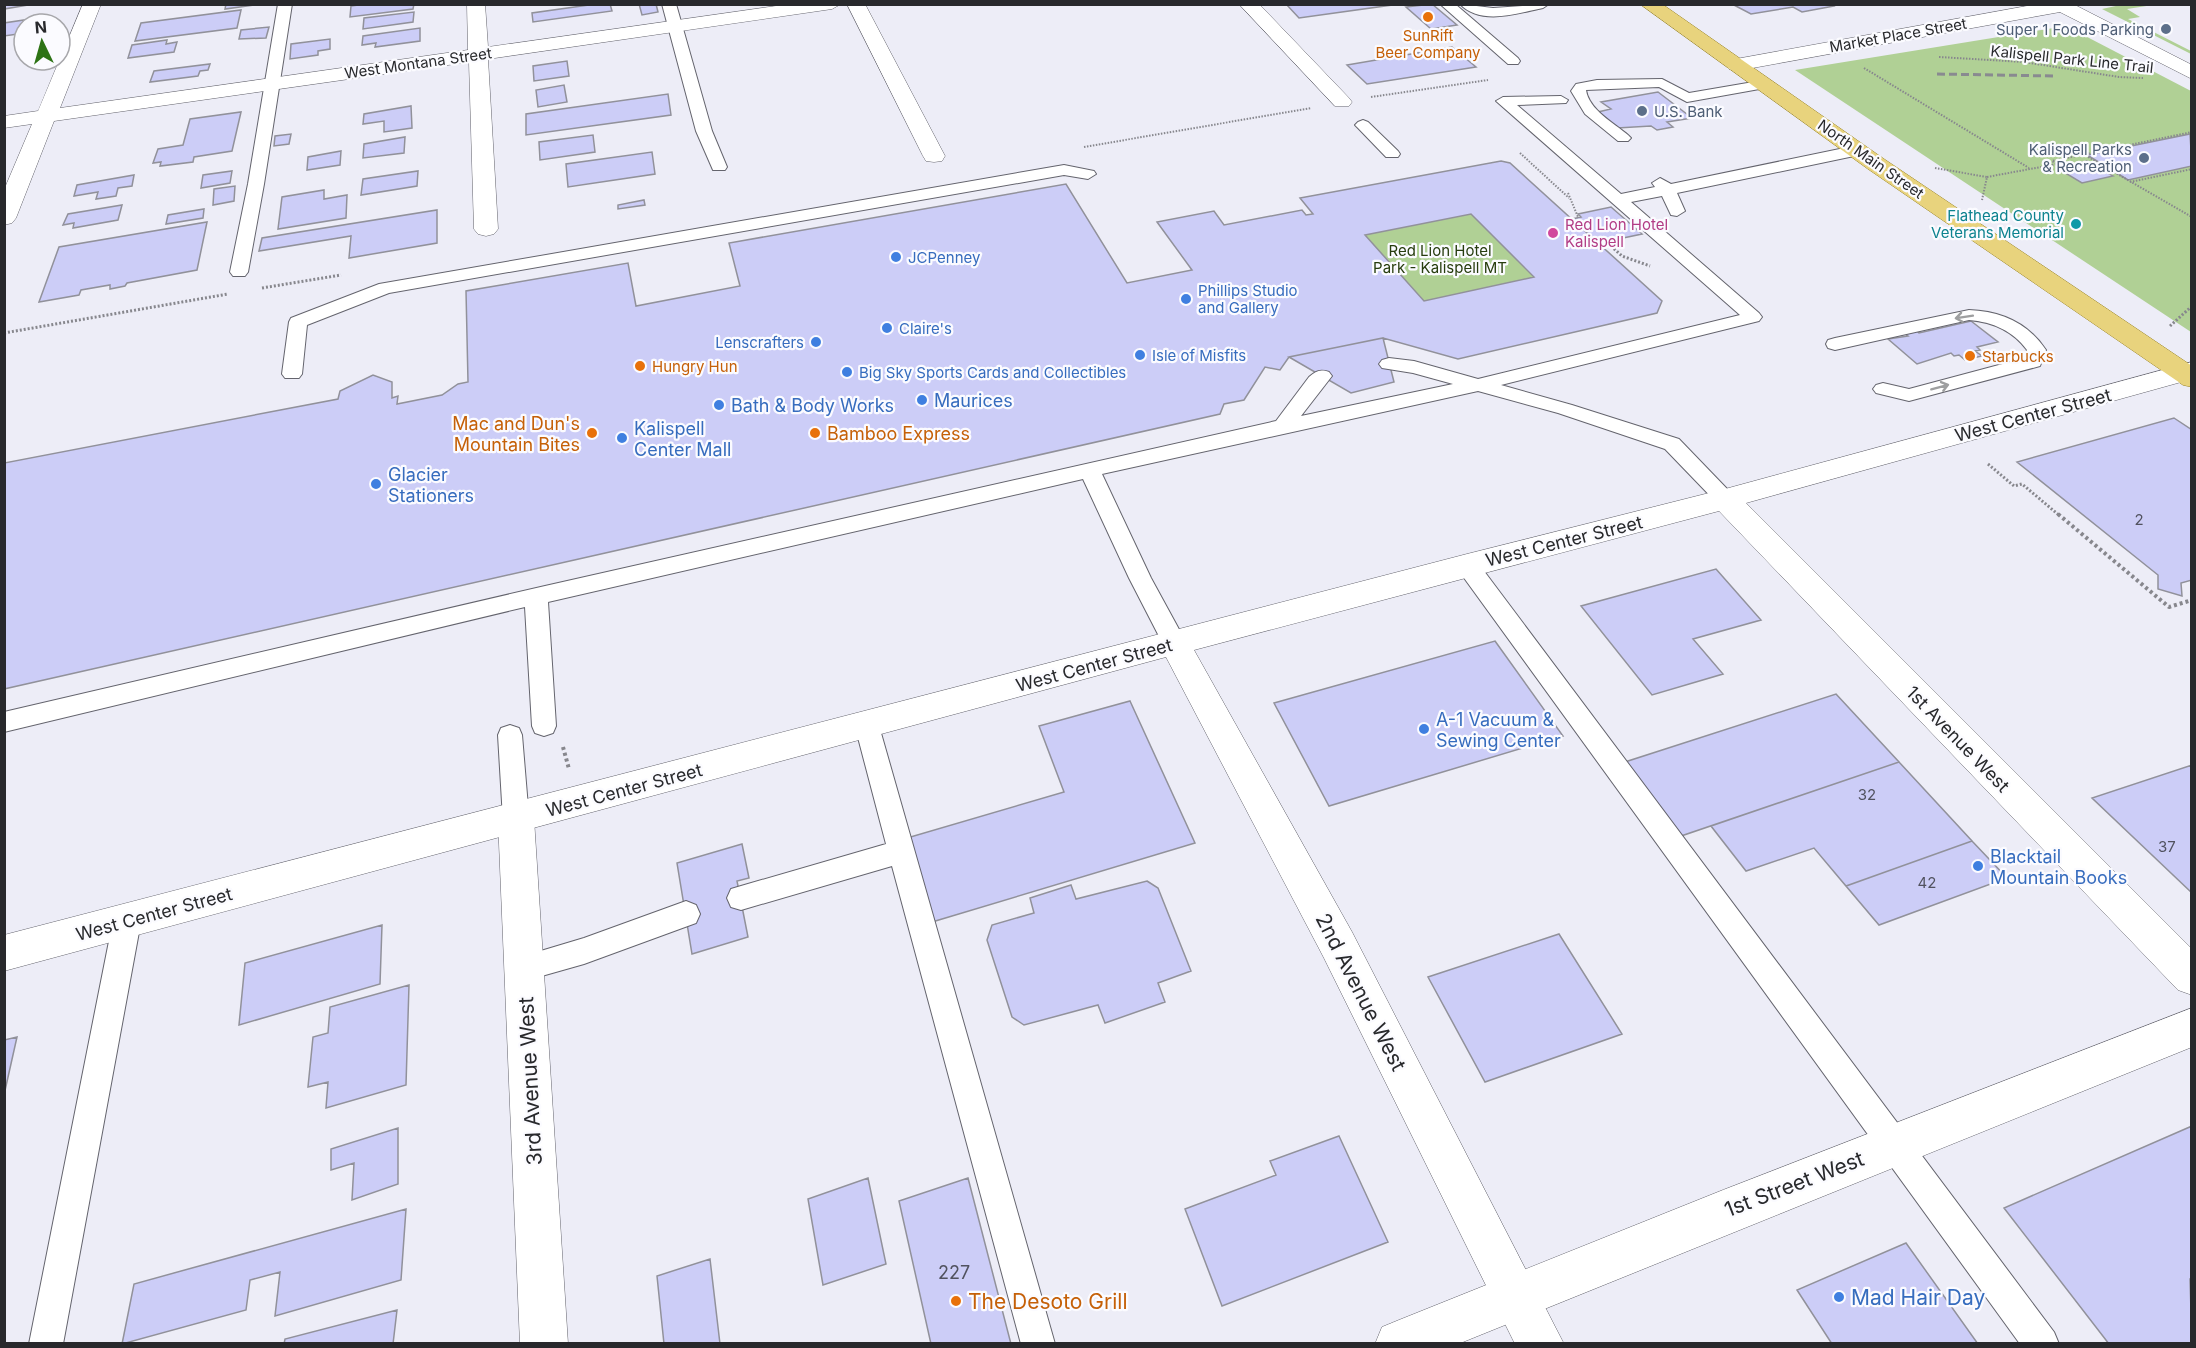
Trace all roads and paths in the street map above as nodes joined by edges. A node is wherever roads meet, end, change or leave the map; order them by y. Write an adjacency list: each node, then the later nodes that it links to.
1 (92, 4): 27 (street)
2 (285, 4): 21 (lane)
3 (476, 4): 14 (street)
4 (669, 4): 13 (lane)
5 (832, 4): 13 (street, West Montana Street)
6 (856, 4): 35 (street)
7 (1248, 4): 25 (street)
8 (1446, 4): 16 (lane)
9 (1466, 4): 10 (lane)
10 (1543, 4)
11 (1654, 5): 18 (main road, North Main Street)
12 (2064, 5): 18 (street, Market Place Street); 19 (street)
13 (675, 27): 14 (street, West Montana Street); 37 (lane)
14 (477, 55): 21 (street, West Montana Street); 49 (street)
15 (1935, 57): 20 (path, Kalispell Park Line Trail)
16 (1513, 61)
17 (1855, 63): 39 (path)
18 (1737, 65): 22 (main road, North Main Street)
19 (2192, 73)
20 (2148, 79)
21 (273, 84): 27 (street, West Montana Street); 52 (lane)
22 (1765, 84): 23 (lane); 36 (main road, North Main Street)
23 (1674, 88): 26 (lane); 31 (lane)
24 (1561, 100): 45 (lane)
25 (1342, 102)
26 (1604, 111)
27 (46, 116): 28 (street, West Montana Street); 48 (street)
28 (4, 122)
29 (1363, 125): 33 (lane)
30 (2192, 132): 34 (path)
31 (1621, 137)
32 (1520, 153): 46 (path)
33 (1392, 154)
34 (2083, 154): 39 (path); 43 (path)
35 (934, 156)
36 (1867, 157): 45 (lane); 60 (main road, North Main Street)
37 (719, 166)
38 (1930, 167): 42 (path)
39 (2030, 169): 42 (path)
40 (2192, 169): 43 (path)
41 (1088, 174): 59 (lane)
42 (1987, 177): 44 (path)
43 (2129, 182): 47 (path)
44 (1982, 201)
45 (1626, 206): 62 (lane)
46 (1578, 217)
47 (2192, 217)
48 (4, 218)
49 (486, 230)
50 (1602, 238): 51 (path)
51 (1652, 266)
52 (239, 272)
53 (2192, 306): 55 (path)
54 (117, 313): 56 (path)
55 (2170, 326)
56 (4, 333)
57 (1835, 344): 63 (lane, one-way to 57)
58 (1389, 364): 62 (lane)
59 (292, 374)
60 (2188, 374): 67 (street, West Center Street)
61 (1322, 376): 64 (lane)
62 (1478, 385): 64 (lane); 67 (lane)
63 (1883, 389)
64 (1283, 426): 66 (lane)
65 (1988, 464): 70 (path)
66 (1090, 471): 69 (lane); 71 (lane)
67 (1725, 500): 68 (street, West Center Street); 84 (street, 1st Avenue West)
68 (1467, 566): 71 (street, West Center Street); 86 (lane)
69 (536, 597): 72 (lane); 74 (lane)
70 (2192, 600)
71 (1175, 644): 73 (street, West Center Street); 87 (street, 2nd Avenue West)
72 (4, 722)
73 (867, 726): 77 (street, West Center Street); 78 (lane)
74 (553, 734): 76 (path)
75 (510, 735): 77 (lane)
76 (570, 769)
77 (516, 819): 81 (street, West Center Street); 83 (street, 3rd Avenue West)
78 (902, 851): 79 (lane); 90 (lane)
79 (741, 898)
80 (686, 914): 83 (lane)
81 (128, 921): 82 (street, West Center Street); 88 (lane)
82 (4, 954)
83 (524, 968): 89 (street, 3rd Avenue West)
84 (2192, 977)
85 (2192, 1027): 86 (street, 1st Street West)
86 (1895, 1144): 87 (street, 1st Street West); 93 (lane)
87 (1516, 1295): 91 (street, 1st Street West); 92 (street, 2nd Avenue West)
88 (46, 1344)
89 (544, 1344)
90 (1038, 1344)
91 (1399, 1344)
92 (1540, 1344)
93 (2042, 1344)

